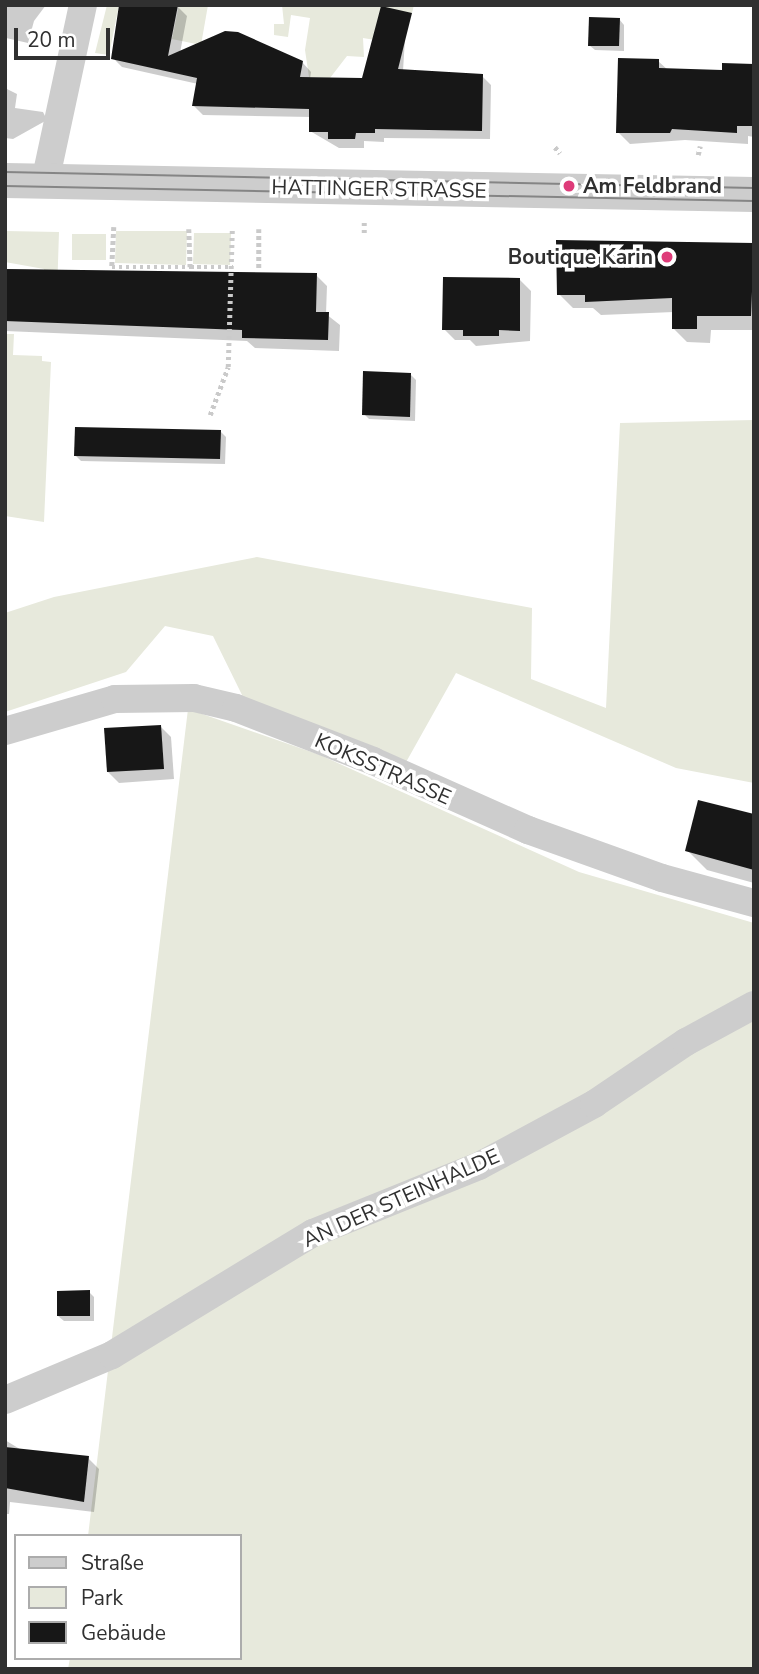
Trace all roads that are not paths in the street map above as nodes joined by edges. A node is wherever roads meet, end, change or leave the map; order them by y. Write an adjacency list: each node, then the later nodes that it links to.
1 (83, 5): 3 (street)
2 (5, 180): 3 (street, HATTINGER STRASSE)
3 (45, 182): 4 (street, HATTINGER STRASSE)
4 (754, 194)
5 (5, 730): 6 (street, KOKSSTRASSE)
6 (754, 903)
7 (754, 1005): 8 (street, AN DER STEINHALDE)
8 (5, 1400)

